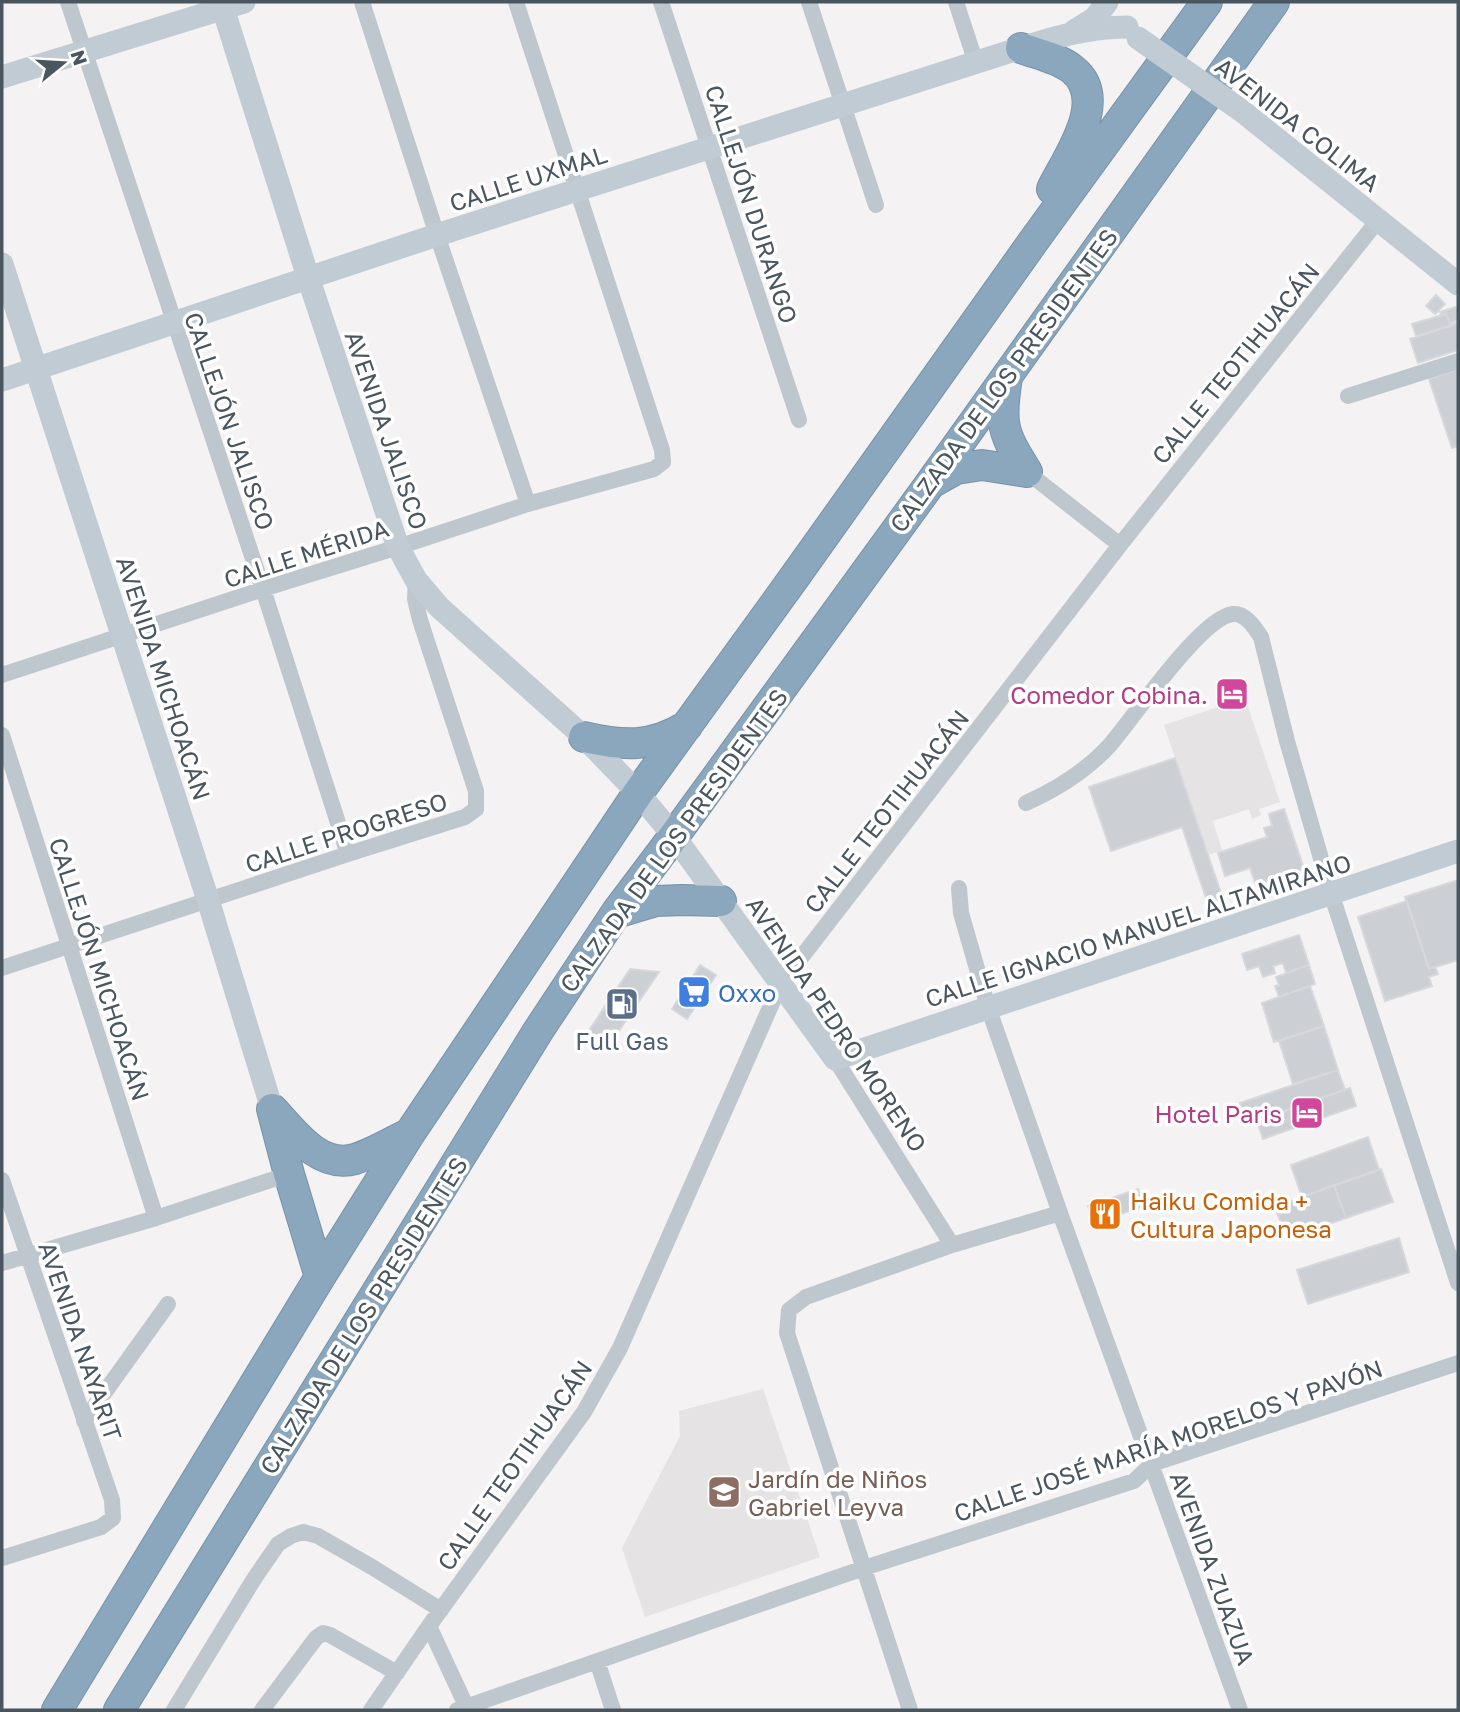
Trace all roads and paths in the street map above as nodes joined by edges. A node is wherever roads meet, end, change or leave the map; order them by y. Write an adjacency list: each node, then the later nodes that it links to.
1 (68, 2): 16 (street, CALLEJÓN JALISCO)
2 (362, 2): 24 (street)
3 (516, 2): 21 (street)
4 (661, 2): 20 (street, CALLEJÓN DURANGO)
5 (809, 2): 19 (street)
6 (956, 2): 17 (street)
7 (1109, 2): 12 (street, AVENIDA COLIMA); 13 (street, CALLE UXMAL)
8 (1207, 2): 25 (highway, CALZADA DE LOS PRESIDENTES)
9 (1274, 2): 14 (highway, CALZADA DE LOS PRESIDENTES)
10 (1289, 2): 14 (highway)
11 (229, 4): 16 (street); 27 (street, AVENIDA JALISCO)
12 (1132, 32): 13 (street, CALLE UXMAL); 23 (street, AVENIDA COLIMA, bridge)
13 (1072, 33): 15 (street, CALLE UXMAL)
14 (1250, 35): 32 (highway, CALZADA DE LOS PRESIDENTES)
15 (1021, 48): 17 (street, CALLE UXMAL); 25 (highway)
16 (85, 51): 18 (street); 29 (street, CALLEJÓN JALISCO)
17 (976, 63): 19 (street, CALLE UXMAL)
18 (2, 77)
19 (843, 105): 20 (street, CALLE UXMAL); 22 (street)
20 (709, 147): 21 (street, CALLE UXMAL); 35 (street, CALLEJÓN DURANGO)
21 (576, 190): 24 (street, CALLE UXMAL); 38 (street, CALLE MÉRIDA)
22 (876, 205)
23 (1379, 219): 28 (street, AVENIDA COLIMA); 39 (street, CALLE TEOTIHUACÁN)
24 (437, 234): 27 (street, CALLE UXMAL); 38 (street)
25 (1035, 239): 45 (highway, CALZADA DE LOS PRESIDENTES)
26 (2, 264): 31 (street, AVENIDA MICHOACÁN)
27 (307, 277): 29 (street, CALLE UXMAL); 40 (street, AVENIDA JALISCO)
28 (1458, 284)
29 (173, 322): 31 (street, CALLE UXMAL); 42 (street, CALLEJÓN JALISCO)
30 (1458, 361): 34 (street)
31 (35, 370): 33 (street, CALLE UXMAL); 43 (street, AVENIDA MICHOACÁN)
32 (1007, 376): 36 (highway); 37 (highway, CALZADA DE LOS PRESIDENTES)
33 (2, 380)
34 (1348, 396)
35 (799, 420)
36 (1027, 472): 37 (highway); 39 (street)
37 (930, 484): 50 (highway, CALZADA DE LOS PRESIDENTES)
38 (528, 504): 40 (street, CALLE MÉRIDA)
39 (1120, 545): 60 (street, CALLE TEOTIHUACÁN)
40 (398, 547): 41 (street, AVENIDA JALISCO); 42 (street, CALLE MÉRIDA)
41 (416, 580): 47 (street, AVENIDA JALISCO); 52 (street, CALLE PROGRESO)
42 (263, 589): 43 (street, CALLE MÉRIDA); 52 (street, CALLEJÓN JALISCO)
43 (122, 636): 44 (street, CALLE MÉRIDA); 55 (street, AVENIDA MICHOACÁN)
44 (2, 675)
45 (687, 726): 47 (highway); 48 (highway, CALZADA DE LOS PRESIDENTES)
46 (2, 735): 58 (street, CALLEJÓN MICHOACÁN)
47 (583, 737): 48 (street, AVENIDA JALISCO)
48 (638, 793): 50 (street, AVENIDA PEDRO MORENO); 64 (highway, CALZADA DE LOS PRESIDENTES)
49 (1026, 803): 54 (street)
50 (674, 836): 56 (street, AVENIDA PEDRO MORENO); 57 (highway, CALZADA DE LOS PRESIDENTES)
51 (1458, 851): 54 (street, CALLE IGNACIO MANUEL ALTAMIRANO)
52 (348, 854): 55 (street, CALLE PROGRESO)
53 (958, 888): 61 (street, AVENIDA ZUAZUA)
54 (1331, 893): 61 (street, CALLE IGNACIO MANUEL ALTAMIRANO); 73 (street)
55 (208, 900): 58 (street, CALLE PROGRESO); 63 (street, AVENIDA MICHOACÁN)
56 (721, 901): 57 (highway); 60 (street, AVENIDA PEDRO MORENO)
57 (616, 913): 86 (highway, CALZADA DE LOS PRESIDENTES)
58 (68, 945): 59 (street, CALLE PROGRESO); 68 (street, CALLEJÓN MICHOACÁN)
59 (2, 968)
60 (780, 985): 62 (street, AVENIDA PEDRO MORENO); 80 (street, CALLE TEOTIHUACÁN)
61 (988, 1007): 62 (street, CALLE IGNACIO MANUEL ALTAMIRANO); 67 (street, AVENIDA ZUAZUA)
62 (835, 1059): 69 (street, AVENIDA PEDRO MORENO)
63 (272, 1109): 64 (highway); 65 (highway)
64 (410, 1133): 72 (highway, CALZADA DE LOS PRESIDENTES)
65 (289, 1174): 68 (street); 72 (highway)
66 (2, 1180): 70 (street, AVENIDA NAYARIT)
67 (1060, 1213): 69 (street); 77 (street, AVENIDA ZUAZUA)
68 (156, 1218): 70 (street)
69 (952, 1245): 79 (street)
70 (26, 1255): 71 (street); 76 (street, AVENIDA NAYARIT)
71 (2, 1263)
72 (320, 1277): 85 (highway, CALZADA DE LOS PRESIDENTES)
73 (1458, 1283)
74 (169, 1304): 76 (street)
75 (1458, 1363): 77 (street, CALLE JOSÉ MARÍA MORELOS Y PAVÓN)
76 (84, 1422): 78 (street, AVENIDA NAYARIT)
77 (1152, 1464): 79 (street, CALLE JOSÉ MARÍA MORELOS Y PAVÓN); 92 (street, AVENIDA ZUAZUA)
78 (2, 1558)
79 (864, 1568): 82 (street, CALLE JOSÉ MARÍA MORELOS Y PAVÓN); 91 (street)
80 (441, 1610): 81 (street, CALLE TEOTIHUACÁN); 87 (street)
81 (429, 1626): 83 (street, CALLE TEOTIHUACÁN); 84 (street)
82 (597, 1661): 84 (street, CALLE JOSÉ MARÍA MORELOS Y PAVÓN); 90 (street)
83 (397, 1673): 88 (street); 89 (street, CALLE TEOTIHUACÁN)
84 (464, 1709)
85 (57, 1710)
86 (119, 1710)
87 (174, 1710)
88 (262, 1710)
89 (371, 1710)
90 (613, 1710)
91 (910, 1710)
92 (1240, 1710)

